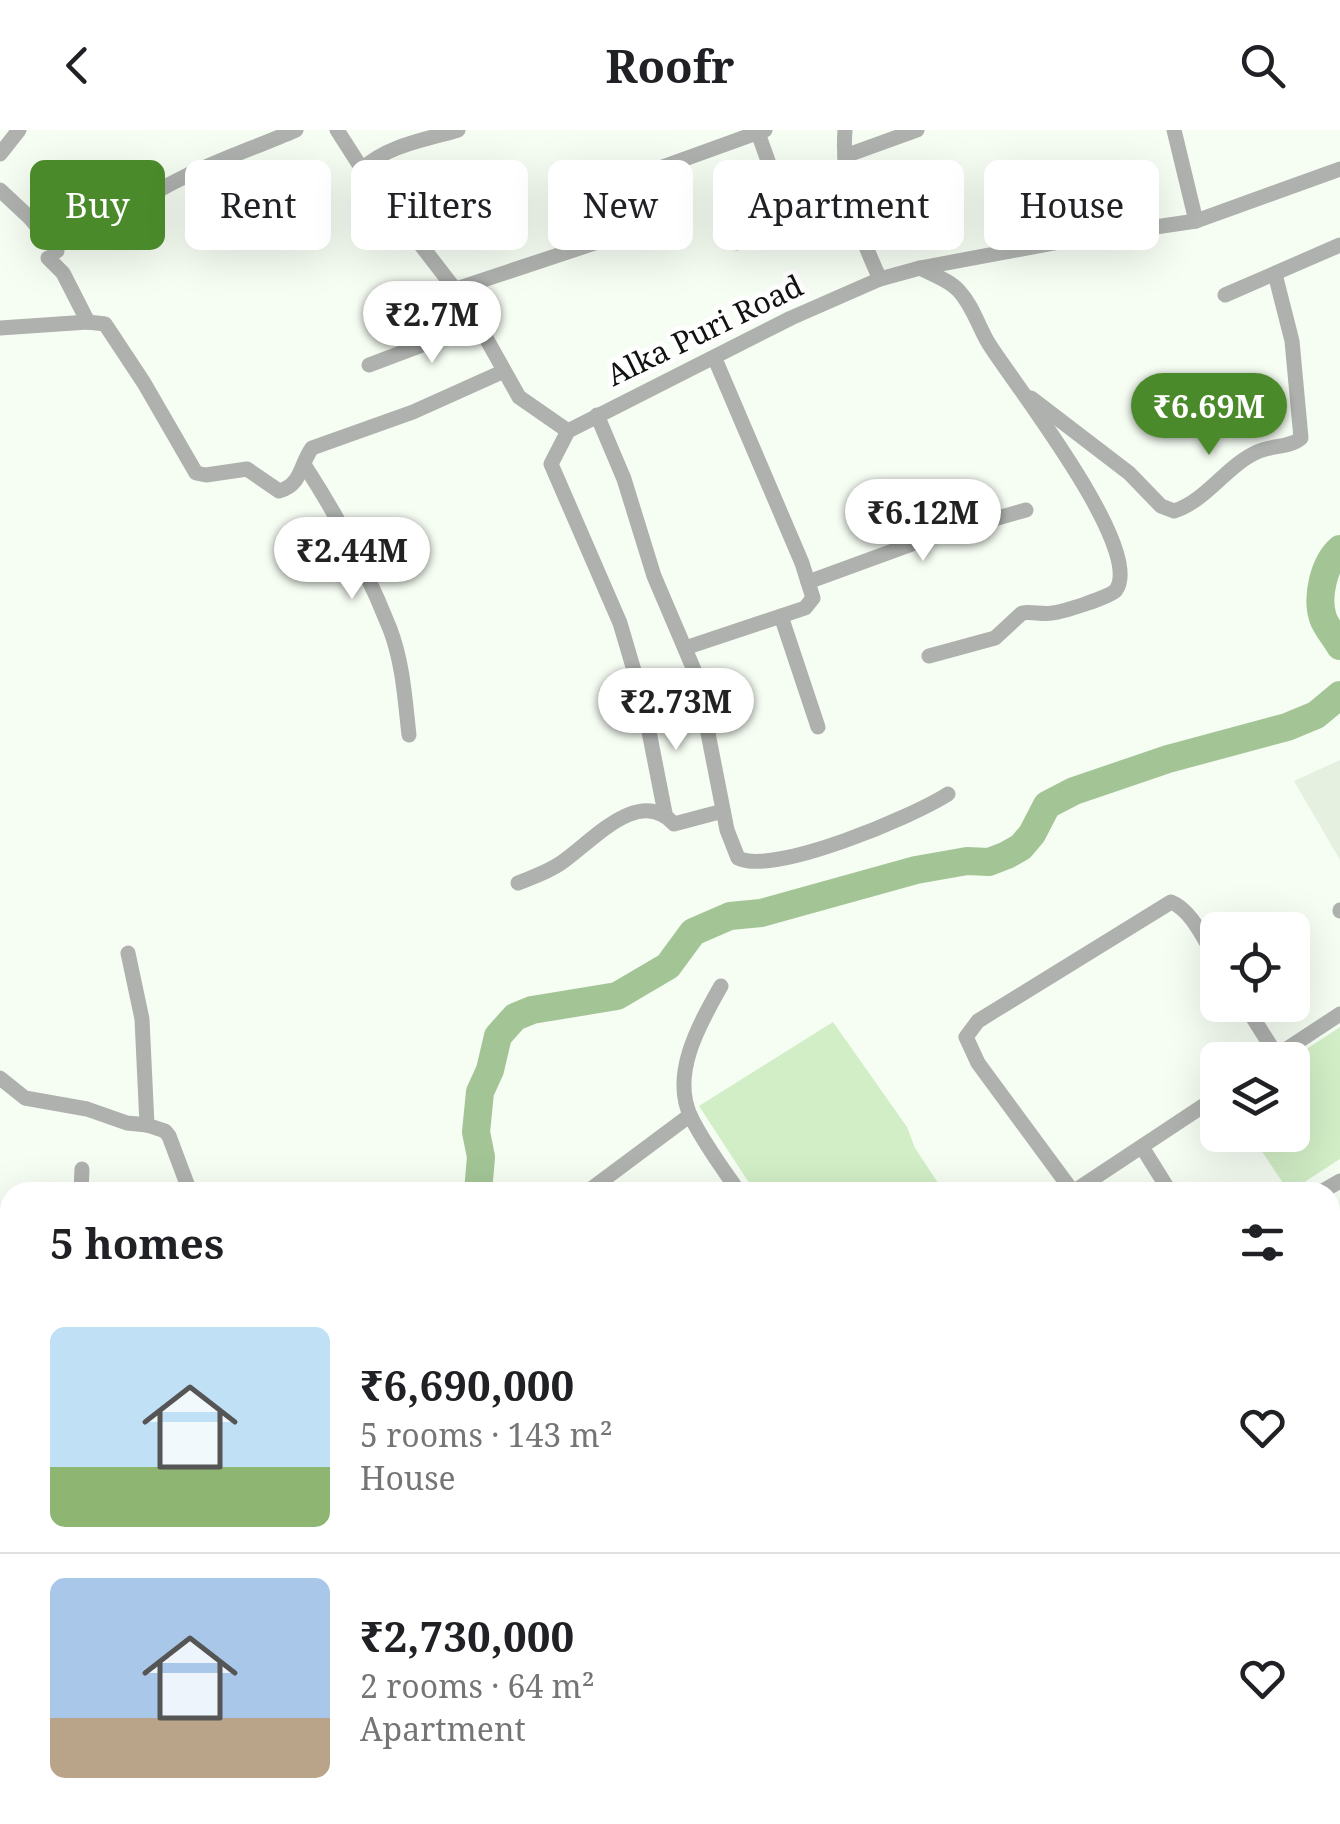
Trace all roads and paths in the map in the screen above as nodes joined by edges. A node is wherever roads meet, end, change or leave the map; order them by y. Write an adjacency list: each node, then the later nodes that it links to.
1 (19, 130): 9 (street)
2 (296, 130): 17 (street)
3 (337, 130): 11 (street)
4 (458, 130): 12 (street)
5 (845, 130): 10 (street)
6 (917, 130): 10 (street)
7 (1174, 130): 19 (street)
8 (761, 132): 13 (street); 14 (street)
9 (0, 154)
10 (845, 156): 15 (street)
11 (356, 160)
12 (372, 160)
13 (682, 160)
14 (770, 160)
15 (846, 160)
16 (1340, 169): 19 (street, Alka Puri Road)
17 (165, 186)
18 (0, 190): 29 (street)
19 (1196, 221): 24 (street, Alka Puri Road)
20 (1340, 246): 25 (street)
21 (425, 250): 27 (street)
22 (574, 250): 27 (street)
23 (866, 250): 26 (street)
24 (920, 268): 26 (street, Alka Puri Road); 35 (street)
25 (1274, 274): 28 (street); 35 (street)
26 (880, 279): 32 (street, Alka Puri Road)
27 (456, 289): 30 (street)
28 (1225, 295)
29 (88, 322): 31 (street); 38 (street)
30 (478, 324): 33 (street); 34 (street)
31 (0, 328)
32 (714, 359): 36 (street, Alka Puri Road); 40 (street)
33 (369, 365)
34 (502, 372): 37 (street); 38 (street)
35 (1022, 392): 43 (street)
36 (597, 415): 37 (street, Alka Puri Road); 42 (street)
37 (566, 434): 48 (street)
38 (305, 466): 45 (street)
39 (1026, 510): 40 (street)
40 (808, 582): 41 (street)
41 (781, 616): 42 (street); 44 (street)
42 (685, 648): 47 (street)
43 (929, 656)
44 (818, 727)
45 (408, 735)
46 (948, 794): 47 (street)
47 (723, 812): 48 (street)
48 (665, 814): 49 (street)
49 (518, 883)
50 (1200, 933): 65 (street)
51 (128, 953): 58 (street)
52 (721, 986): 57 (street)
53 (1340, 1014): 54 (street)
54 (1298, 1042)
55 (0, 1078): 58 (street)
56 (1200, 1108): 59 (street)
57 (689, 1116): 63 (street); 64 (street)
58 (147, 1125): 62 (street)
59 (1142, 1148): 66 (street); 67 (street)
60 (82, 1170): 61 (street)
61 (81, 1182)
62 (186, 1182)
63 (600, 1182)
64 (732, 1182)
65 (1066, 1182)
66 (1089, 1182)
67 (1164, 1182)

